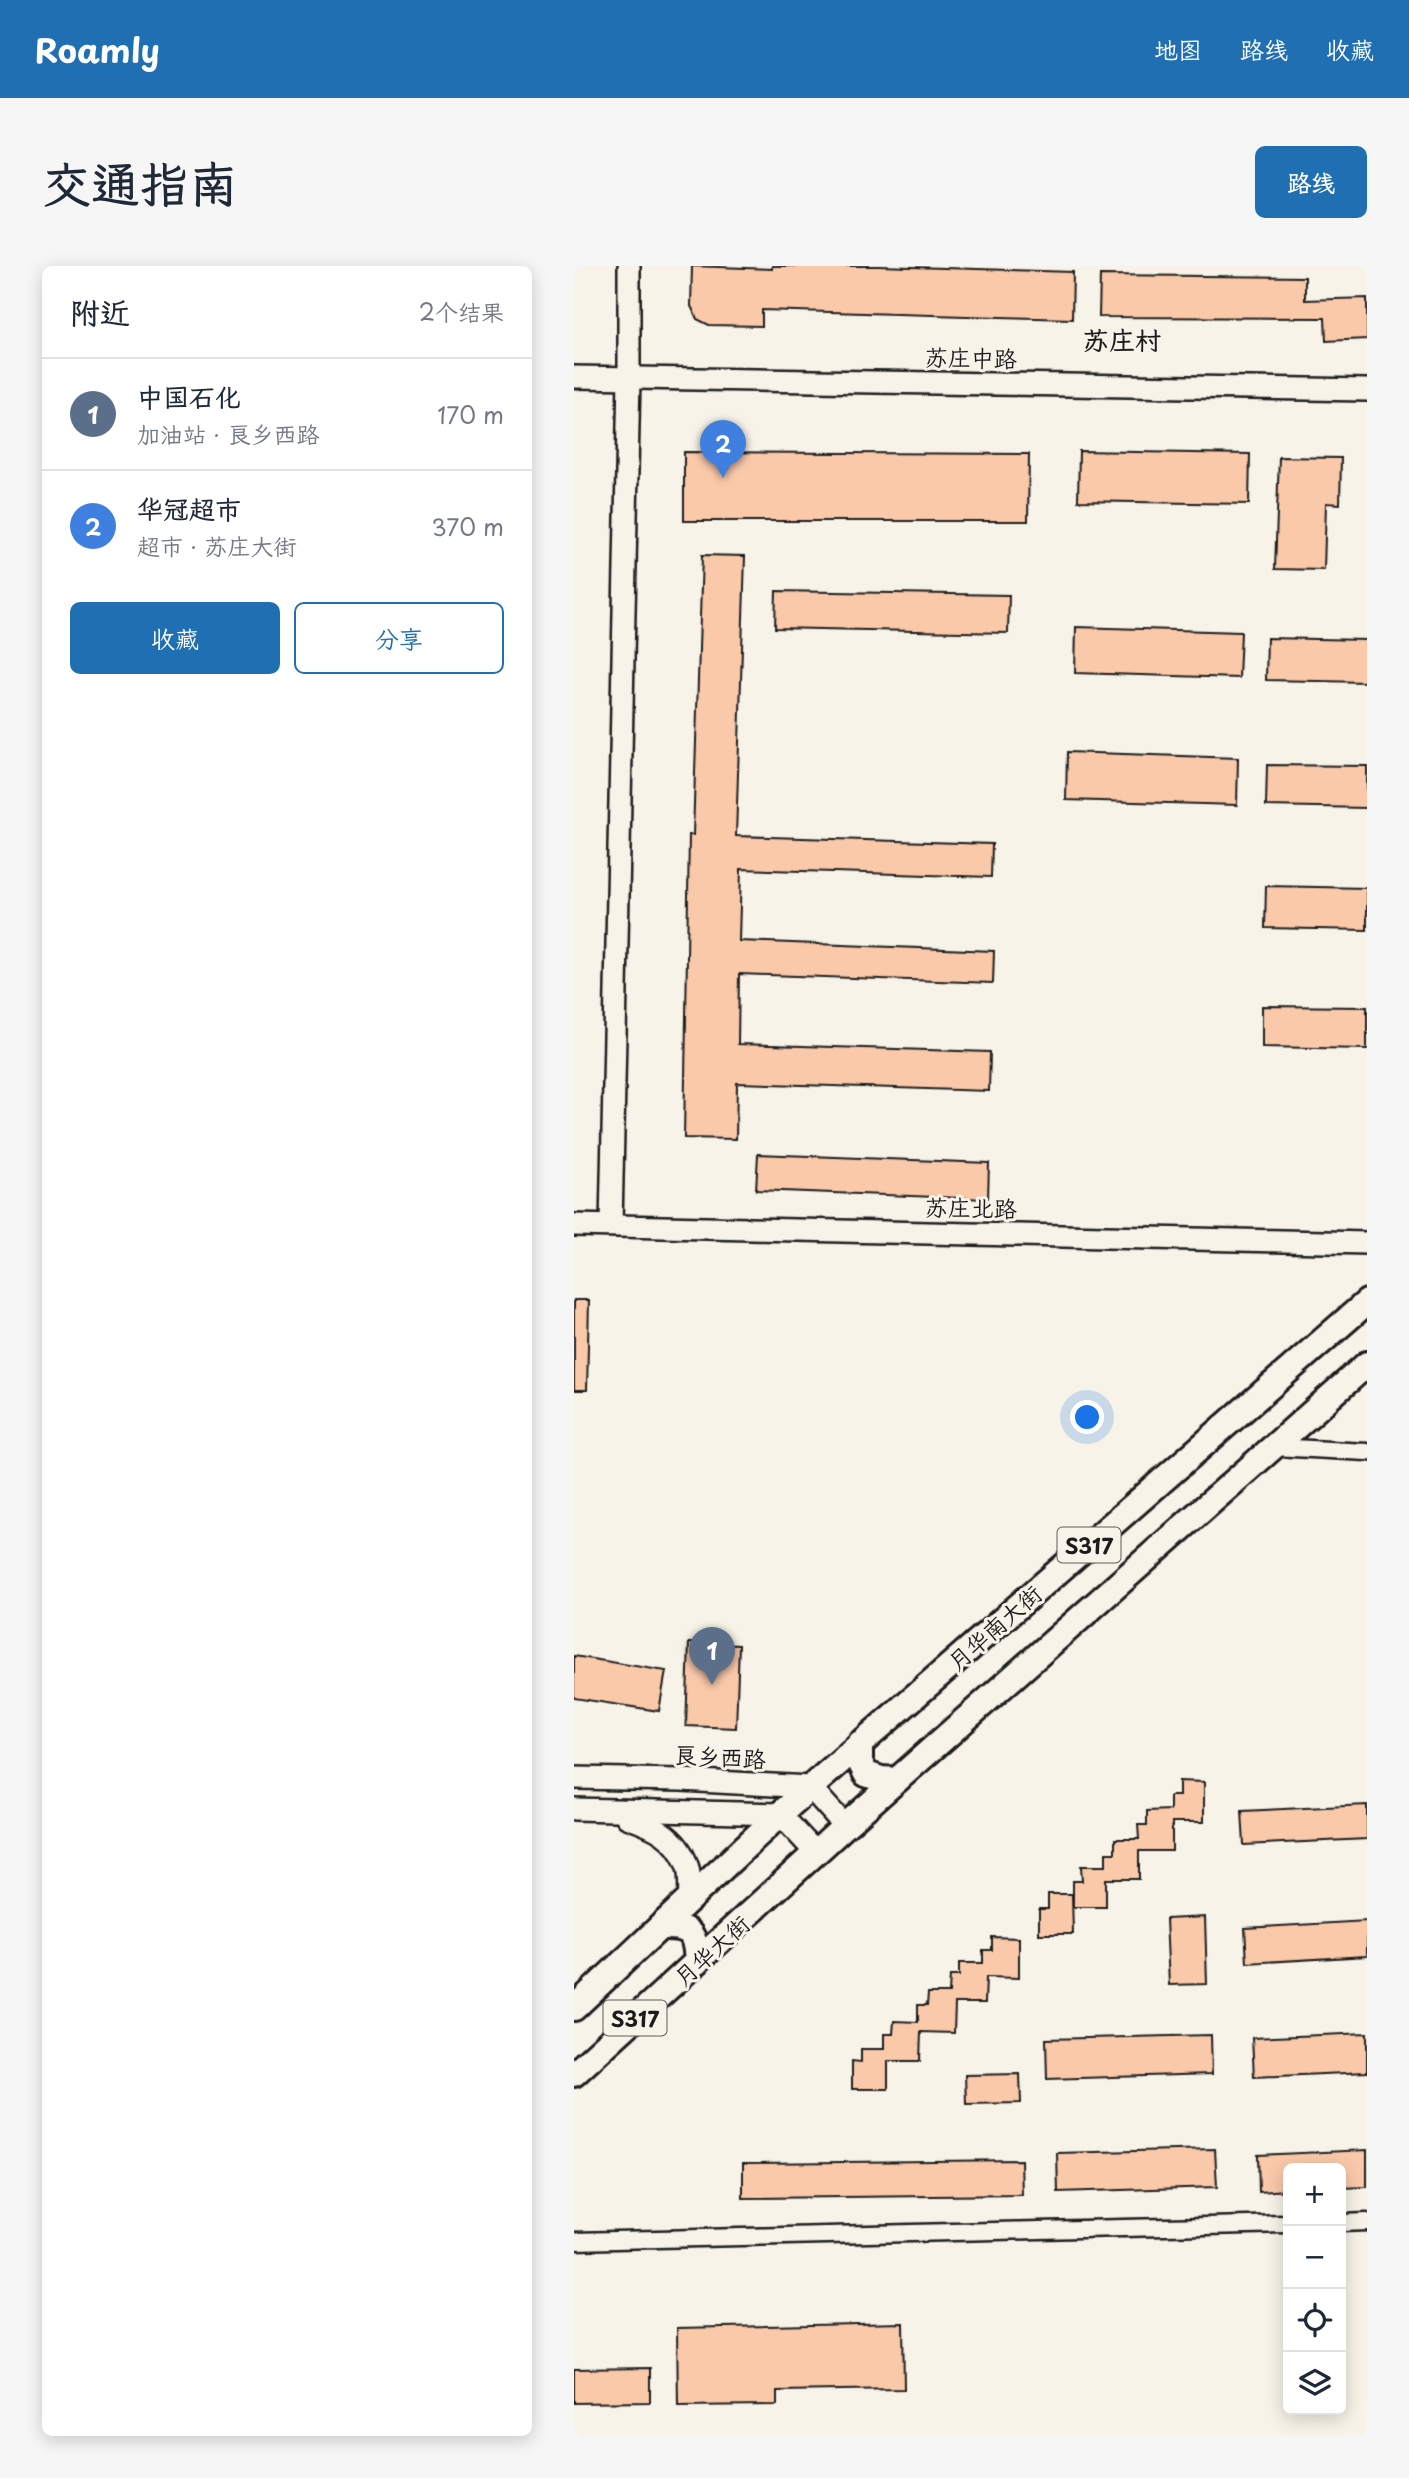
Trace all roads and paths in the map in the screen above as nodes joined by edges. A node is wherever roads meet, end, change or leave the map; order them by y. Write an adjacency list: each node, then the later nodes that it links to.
1 (629, 266): 3 (main road)
2 (574, 377): 3 (main road, 苏庄中路)
3 (629, 377): 4 (main road, 苏庄中路); 6 (main road)
4 (1367, 390)
5 (574, 1225): 6 (main road, 苏庄北路)
6 (611, 1225): 7 (main road, 苏庄北路)
7 (1367, 1243)
8 (1367, 1302): 12 (main road, 月华南大街 / S317)
9 (1367, 1364): 10 (main road, S317)
10 (1274, 1447): 11 (street); 14 (main road, S317)
11 (1367, 1452)
12 (860, 1743): 14 (main road); 15 (main road, 月华南大街 / S317)
13 (574, 1778): 15 (main road, 良乡西路)
14 (897, 1780): 19 (main road, S317)
15 (810, 1787): 18 (main road, 月华南大街 / S317); 19 (main road)
16 (574, 1809): 17 (main road)
17 (605, 1810): 18 (main road); 21 (main road)
18 (780, 1814): 20 (main road); 21 (main road, S317)
19 (845, 1826): 20 (main road, S317)
20 (816, 1853): 23 (main road, 月华大街 / S317)
21 (690, 1899): 22 (main road, S317)
22 (660, 1927): 23 (main road); 24 (main road, S317)
23 (696, 1962): 25 (main road, 月华大街 / S317)
24 (574, 2008)
25 (574, 2074)
26 (1367, 2222): 27 (street)
27 (1346, 2223)
28 (1283, 2224): 29 (street)
29 (574, 2241)

